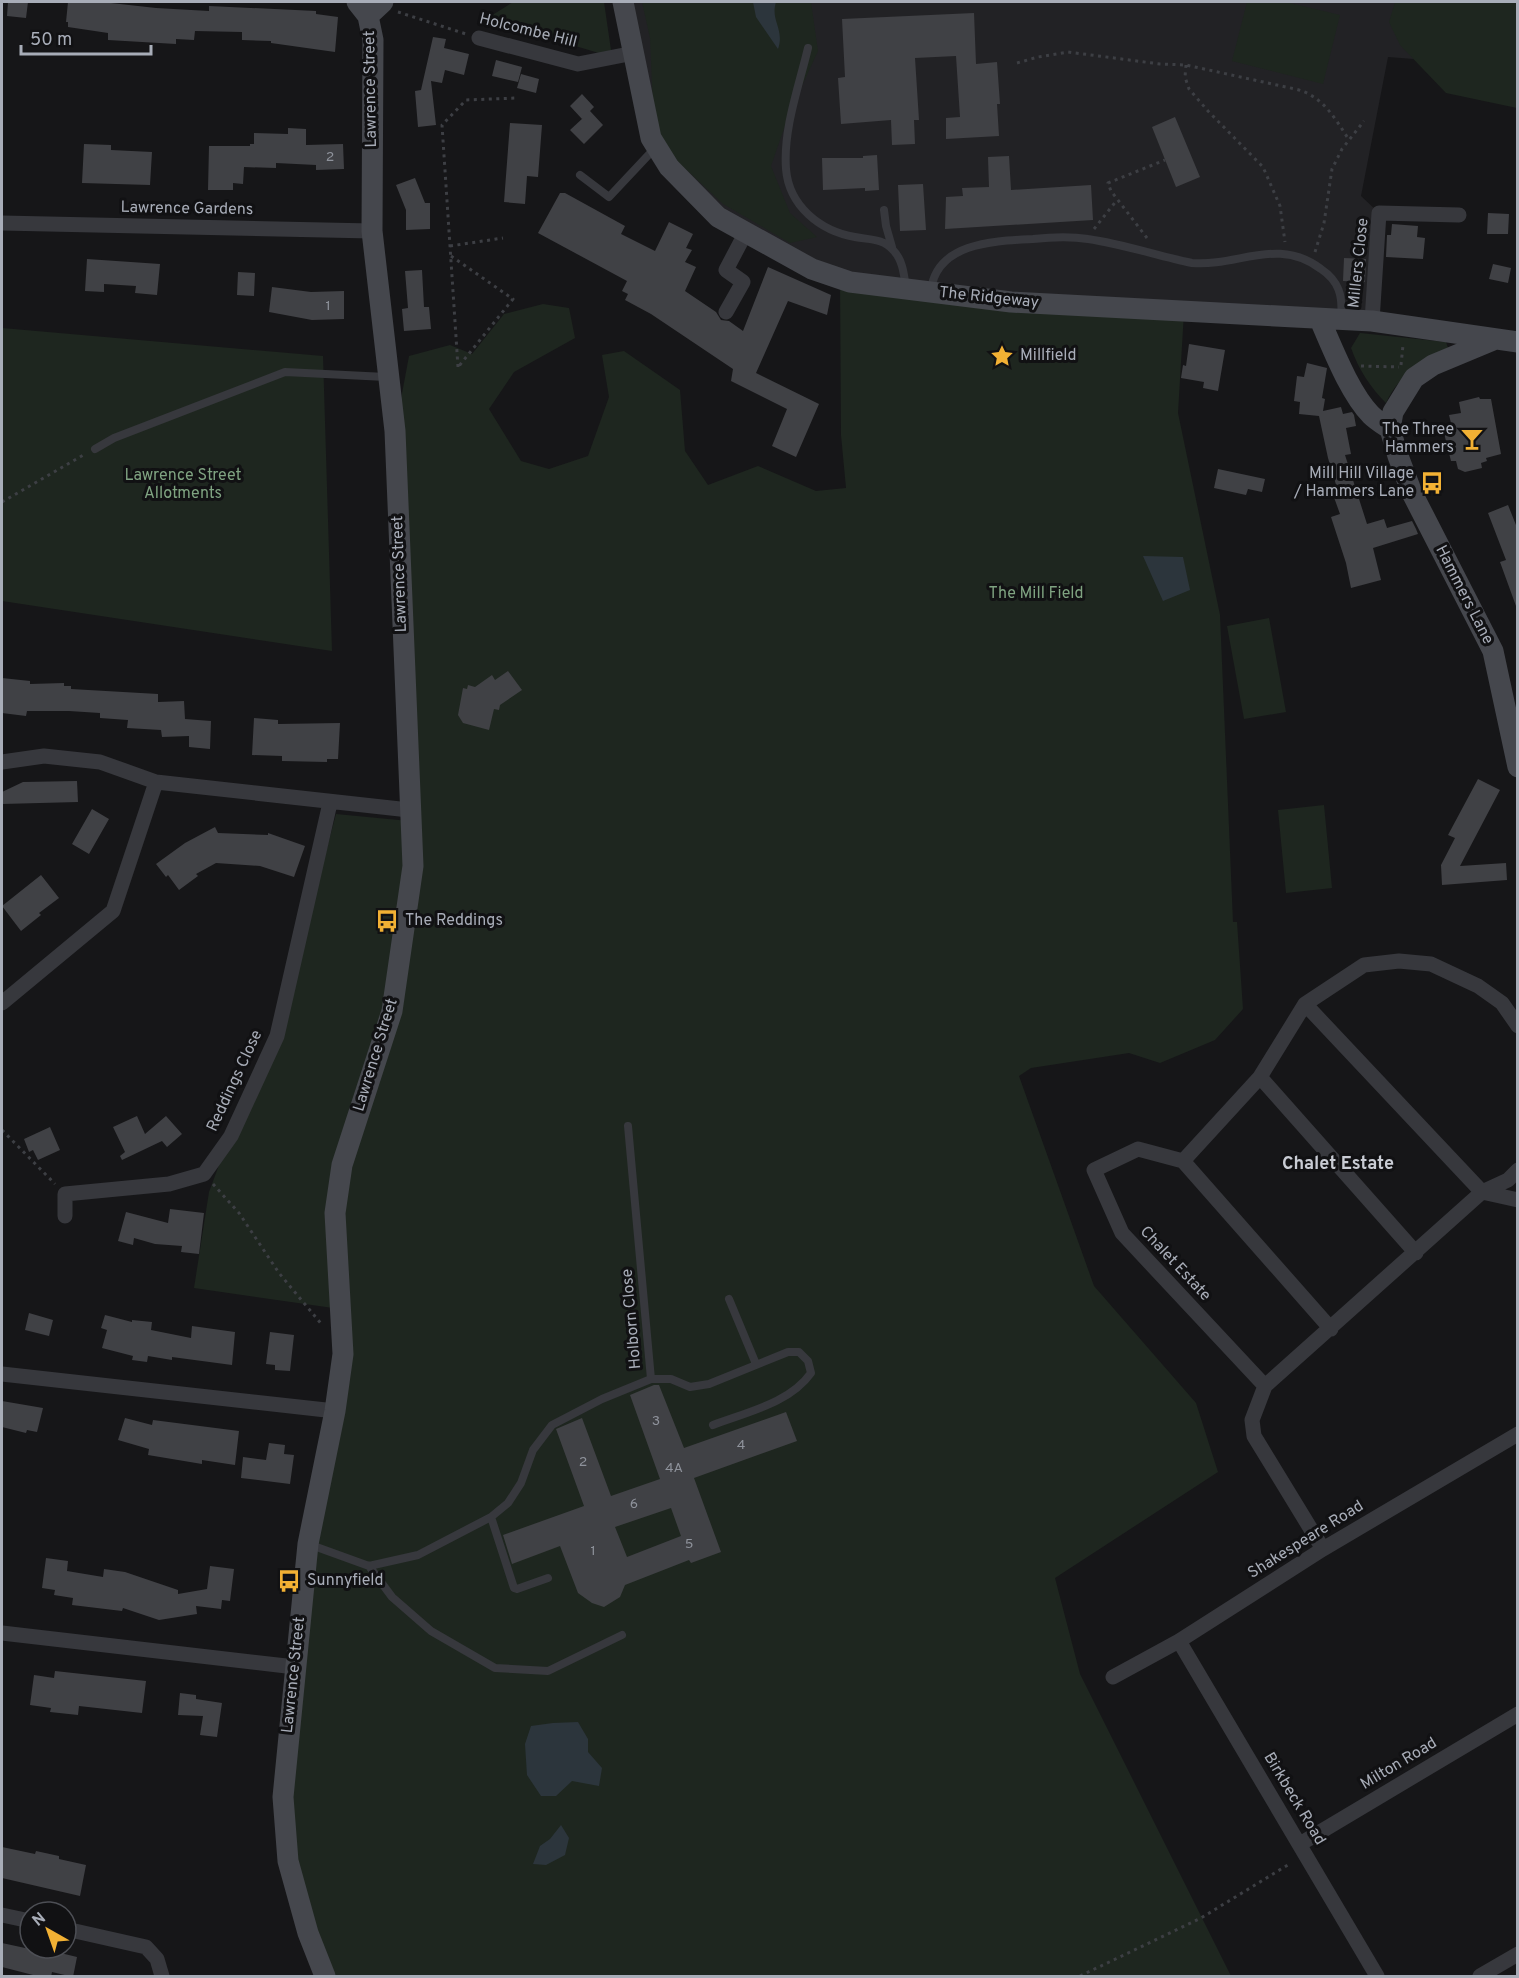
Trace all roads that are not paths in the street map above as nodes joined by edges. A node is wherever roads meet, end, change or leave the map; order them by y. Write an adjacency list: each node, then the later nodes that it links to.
1 (623, 2): 5 (street, The Ridgeway)
2 (373, 6): 11 (street, Lawrence Street)
3 (479, 38): 5 (street, Holcombe Hill)
4 (808, 48): 13 (lane)
5 (634, 53): 6 (street, The Ridgeway)
6 (656, 147): 7 (lane); 12 (street, The Ridgeway)
7 (580, 175)
8 (884, 210): 13 (lane)
9 (1459, 215): 18 (street, Millers Close)
10 (2, 223): 11 (street, Lawrence Gardens)
11 (372, 231): 21 (street, Lawrence Street)
12 (746, 232): 14 (street, The Ridgeway); 16 (street)
13 (893, 249): 14 (lane)
14 (906, 290): 15 (street, The Ridgeway)
15 (931, 292): 17 (street, The Ridgeway); 17 (lane)
16 (726, 312)
17 (1330, 320): 18 (street, The Ridgeway); 22 (street)
18 (1372, 321): 19 (street, The Ridgeway)
19 (1494, 339): 20 (street, The Ridgeway); 22 (street)
20 (1518, 342)
21 (388, 377): 23 (lane); 28 (street, Lawrence Street)
22 (1390, 429): 25 (street, Hammers Lane)
23 (95, 449)
24 (2, 762): 26 (street)
25 (1518, 767)
26 (156, 782): 27 (street); 29 (street)
27 (330, 802): 28 (street); 38 (street, Reddings Close)
28 (409, 810): 46 (street, Lawrence Street)
29 (2, 1003)
30 (1305, 1004): 31 (street); 32 (street); 36 (street)
31 (1518, 1026)
32 (1260, 1077): 34 (street); 39 (street)
33 (628, 1126): 44 (lane, Holborn Close)
34 (1183, 1161): 41 (street); 45 (street, Chalet Estate)
35 (1518, 1170): 36 (street)
36 (1482, 1192): 37 (street); 39 (street)
37 (1518, 1200)
38 (65, 1216)
39 (1416, 1253): 41 (street)
40 (729, 1299): 42 (lane)
41 (1331, 1329): 45 (street)
42 (756, 1364): 44 (lane); 47 (lane)
43 (2, 1374): 46 (street)
44 (651, 1379): 49 (lane, Holborn Close)
45 (1265, 1386): 51 (street)
46 (335, 1411): 50 (street, Lawrence Street)
47 (713, 1425)
48 (1518, 1434): 51 (street, Shakespeare Road)
49 (490, 1517): 52 (lane, Holborn Close); 53 (lane)
50 (308, 1544): 52 (lane); 57 (street, Lawrence Street)
51 (1323, 1550): 56 (street, Shakespeare Road)
52 (369, 1566): 55 (lane)
53 (548, 1578)
54 (2, 1633): 57 (street)
55 (622, 1635)
56 (1179, 1641): 58 (street, Shakespeare Road); 60 (street, Birkbeck Road)
57 (295, 1667): 66 (street, Lawrence Street)
58 (1113, 1677)
59 (1518, 1714): 60 (street, Milton Road)
60 (1302, 1849): 67 (street, Birkbeck Road)
61 (2, 1915): 62 (street)
62 (18, 1918)
63 (78, 1932): 65 (street)
64 (1518, 1954): 68 (street)
65 (162, 1977)
66 (325, 1977)
67 (1377, 1977)
68 (1480, 1977)

